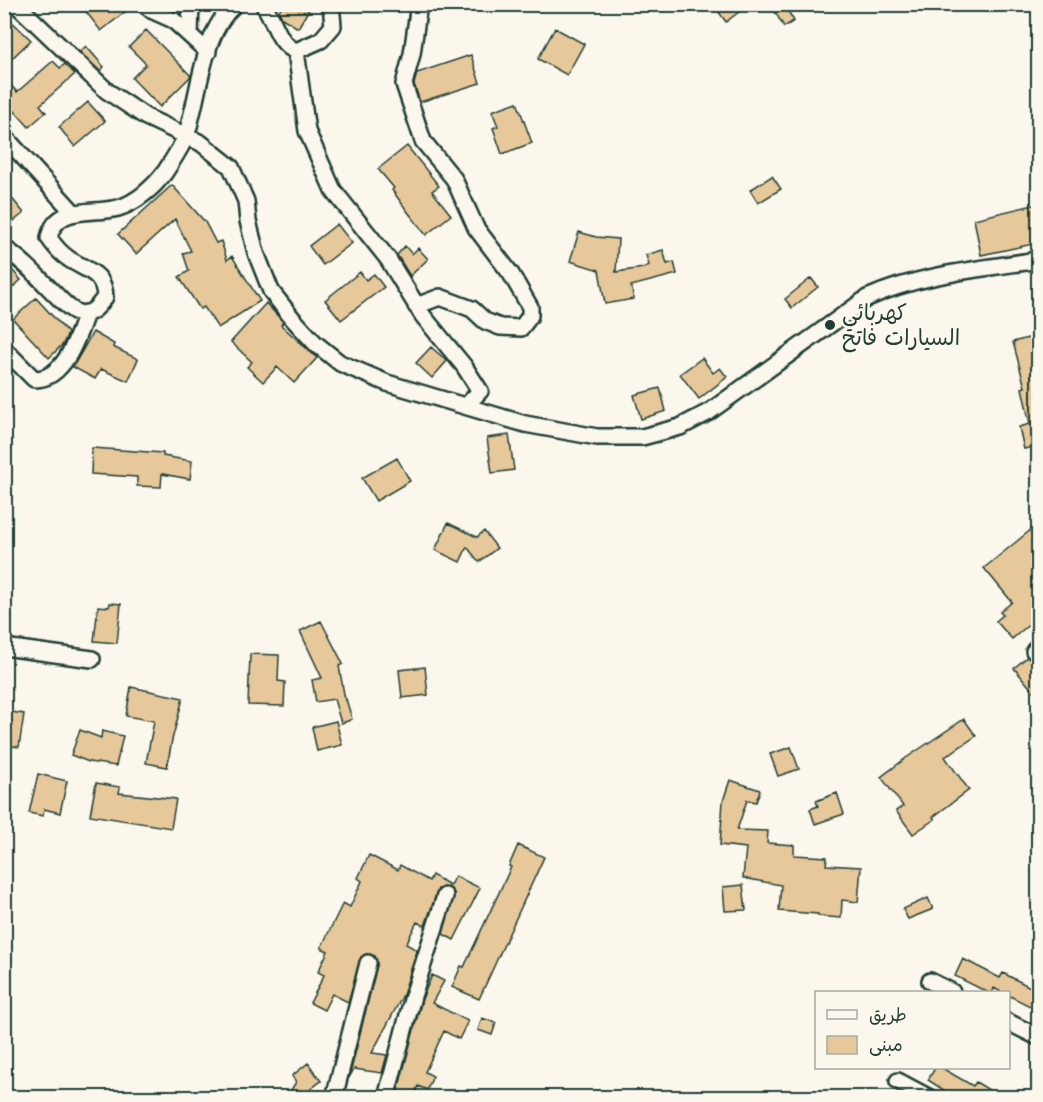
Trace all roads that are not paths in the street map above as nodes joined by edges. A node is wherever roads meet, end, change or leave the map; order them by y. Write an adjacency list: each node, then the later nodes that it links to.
1 (16, 4): 11 (street)
2 (144, 4): 8 (street)
3 (191, 4): 8 (street)
4 (235, 4): 10 (street)
5 (263, 4): 9 (street)
6 (330, 4): 9 (street)
7 (419, 4): 16 (street)
8 (190, 35): 10 (street)
9 (296, 51): 16 (street)
10 (208, 52): 11 (street)
11 (186, 135): 13 (street); 19 (street)
12 (4, 136): 13 (street)
13 (73, 212): 17 (street)
14 (4, 248): 17 (street)
15 (1038, 260): 19 (street)
16 (416, 306): 19 (street)
17 (86, 314): 18 (street)
18 (4, 349)
19 (466, 406)
20 (4, 647): 21 (street)
21 (92, 659)
22 (445, 896): 30 (street)
23 (368, 963): 29 (street)
24 (930, 981): 25 (street)
25 (948, 991)
26 (1010, 1023): 27 (street)
27 (1038, 1037)
28 (898, 1081): 31 (street)
29 (334, 1098)
30 (386, 1098)
31 (930, 1098)

